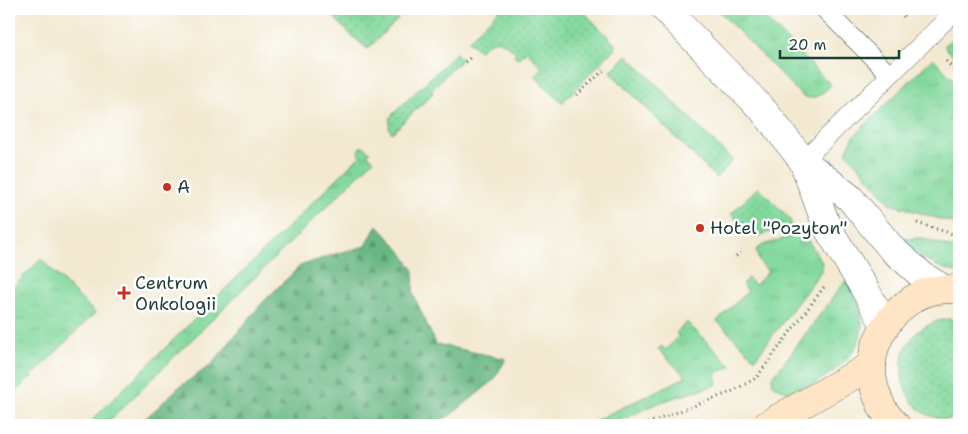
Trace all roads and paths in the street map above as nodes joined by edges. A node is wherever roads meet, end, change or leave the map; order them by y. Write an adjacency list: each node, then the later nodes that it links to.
1 (665, 9): 9 (street)
2 (824, 9): 7 (lane)
3 (956, 9): 7 (lane)
4 (472, 56): 5 (path)
5 (465, 62)
6 (605, 69): 8 (path)
7 (890, 75): 9 (lane)
8 (577, 95)
9 (803, 161): 15 (street); 16 (street)
10 (916, 223): 11 (path)
11 (959, 236)
12 (743, 250): 13 (path)
13 (736, 256)
14 (825, 286): 18 (path)
15 (952, 289): 16 (street)
16 (885, 325): 17 (street)
17 (872, 365): 19 (street); 20 (street)
18 (643, 425)
19 (766, 425)
20 (896, 425)

